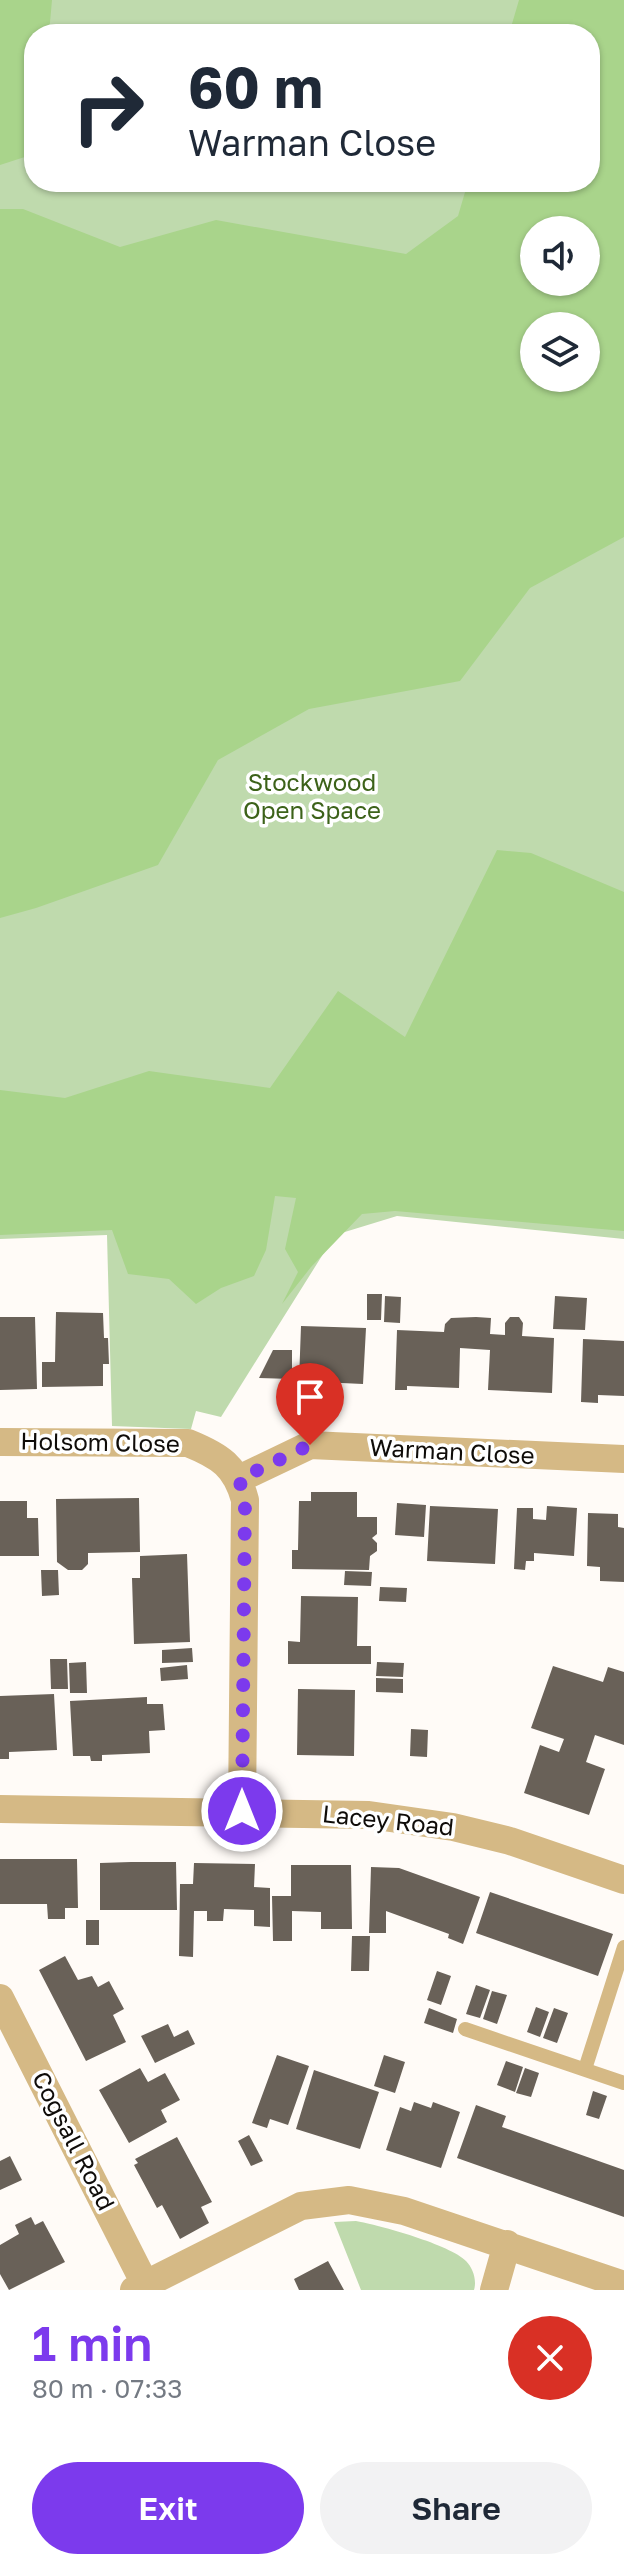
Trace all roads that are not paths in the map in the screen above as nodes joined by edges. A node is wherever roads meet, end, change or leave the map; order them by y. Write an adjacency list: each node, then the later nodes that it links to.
1 (0, 1442): 3 (street, Holsom Close)
2 (624, 1459): 3 (street, Warman Close)
3 (239, 1479): 5 (street)
4 (0, 1809): 5 (street, Lacey Road)
5 (242, 1811): 6 (street, Lacey Road)
6 (624, 1880)
7 (624, 1947): 10 (lane)
8 (0, 1998): 14 (street, Cogsall Road)
9 (465, 2029): 10 (lane)
10 (585, 2069): 11 (lane)
11 (624, 2083)
12 (507, 2244): 13 (street); 14 (street); 15 (street)
13 (624, 2285)
14 (140, 2287)
15 (494, 2290)

